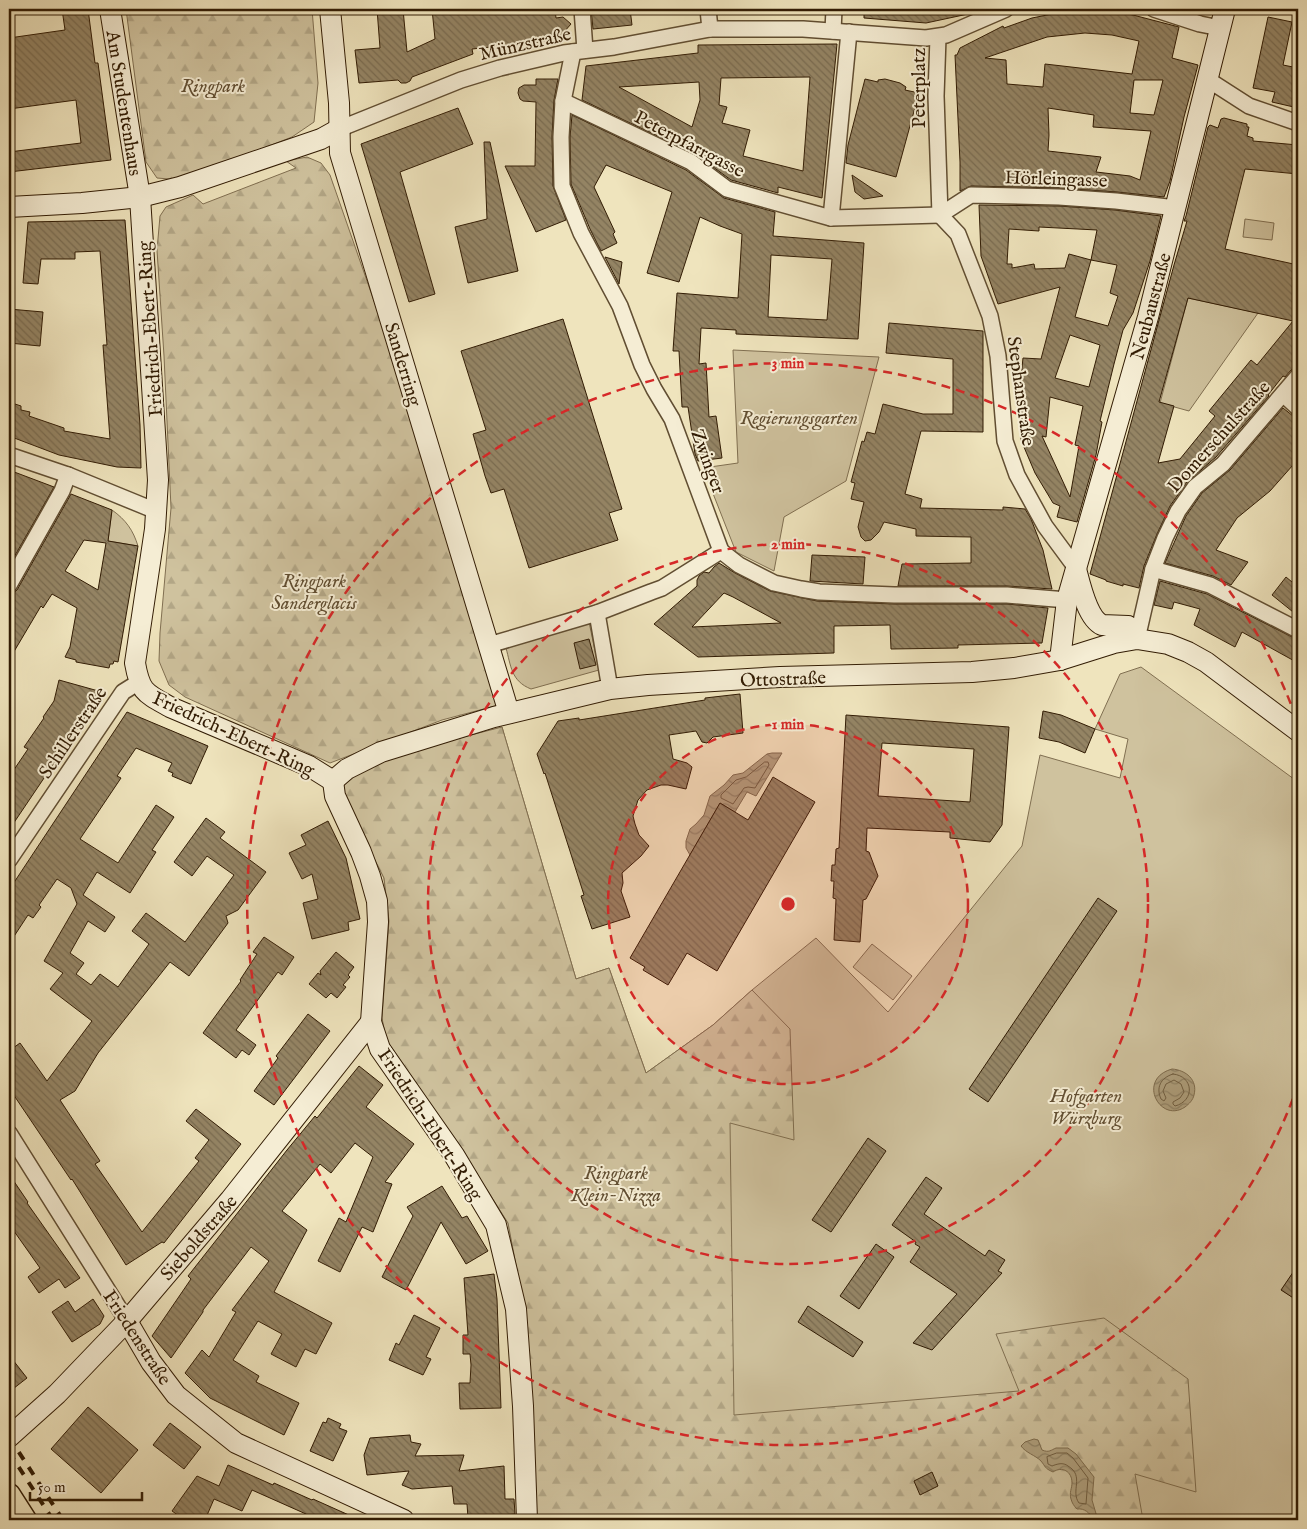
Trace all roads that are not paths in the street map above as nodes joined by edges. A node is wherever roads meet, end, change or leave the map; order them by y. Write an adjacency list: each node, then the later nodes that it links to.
1 (110, 9): 19 (street, Am Studentenhaus)
2 (330, 9): 18 (street, Sanderring)
3 (582, 9): 14 (street, Zwinger)
4 (708, 9): 10 (street)
5 (834, 9): 11 (street)
6 (1006, 9): 13 (street)
7 (1154, 9): 9 (street)
8 (1225, 9): 9 (street, Neubaustraße)
9 (1220, 28): 15 (street, Neubaustraße)
10 (710, 29): 11 (street, Münzstraße); 14 (street, Münzstraße)
11 (833, 31): 12 (street, Münzstraße)
12 (849, 32): 13 (street, Peterplatz); 23 (street)
13 (938, 37): 22 (street, Peterplatz)
14 (579, 51): 16 (street, Zwinger); 18 (street, Münzstraße)
15 (1207, 78): 17 (street); 21 (street, Neubaustraße)
16 (563, 101): 23 (street, Peterpfarrgasse); 30 (street, Zwinger)
17 (1298, 123)
18 (339, 129): 19 (street); 39 (street, Sanderring)
19 (140, 197): 20 (street); 29 (street, Friedrich-Ebert-Ring)
20 (9, 207)
21 (1176, 208): 22 (street, Hörleingasse); 31 (street, Neubaustraße)
22 (940, 215): 23 (street); 31 (street, Stephanstraße)
23 (831, 218)
24 (1298, 376): 25 (street, Domerschulstraße)
25 (1283, 394): 26 (street); 32 (street, Domerschulstraße)
26 (1298, 408)
27 (9, 455): 28 (street)
28 (68, 475): 29 (street); 33 (street)
29 (156, 511): 42 (street, Friedrich-Ebert-Ring)
30 (721, 551): 34 (street); 35 (street)
31 (1076, 568): 34 (street, Neubaustraße); 36 (street)
32 (1153, 569): 37 (street); 38 (street, Domerschulstraße)
33 (9, 585)
34 (1067, 600): 41 (street, Neubaustraße)
35 (597, 613): 39 (street); 43 (street)
36 (1102, 625): 38 (street); 40 (street)
37 (1298, 630)
38 (1138, 639): 40 (street, Ottostraße); 45 (street)
39 (489, 645): 44 (street, Sanderring)
40 (1090, 650): 41 (street, Ottostraße)
41 (1060, 660): 43 (street, Ottostraße)
42 (138, 682): 46 (street, Friedrich-Ebert-Ring); 47 (street, Schillerstraße)
43 (610, 690): 44 (street, Ottostraße)
44 (509, 713): 46 (street, Ottostraße)
45 (1298, 731)
46 (334, 781): 48 (street, Friedrich-Ebert-Ring)
47 (9, 860)
48 (371, 1022): 50 (street, Sieboldstraße); 55 (street, Friedrich-Ebert-Ring)
49 (9, 1133): 50 (street, Friedenstraße)
50 (127, 1320): 51 (street, Sieboldstraße); 54 (street, Friedenstraße)
51 (9, 1437)
52 (9, 1495): 53 (main road)
53 (25, 1520)
54 (404, 1520)
55 (527, 1520)

